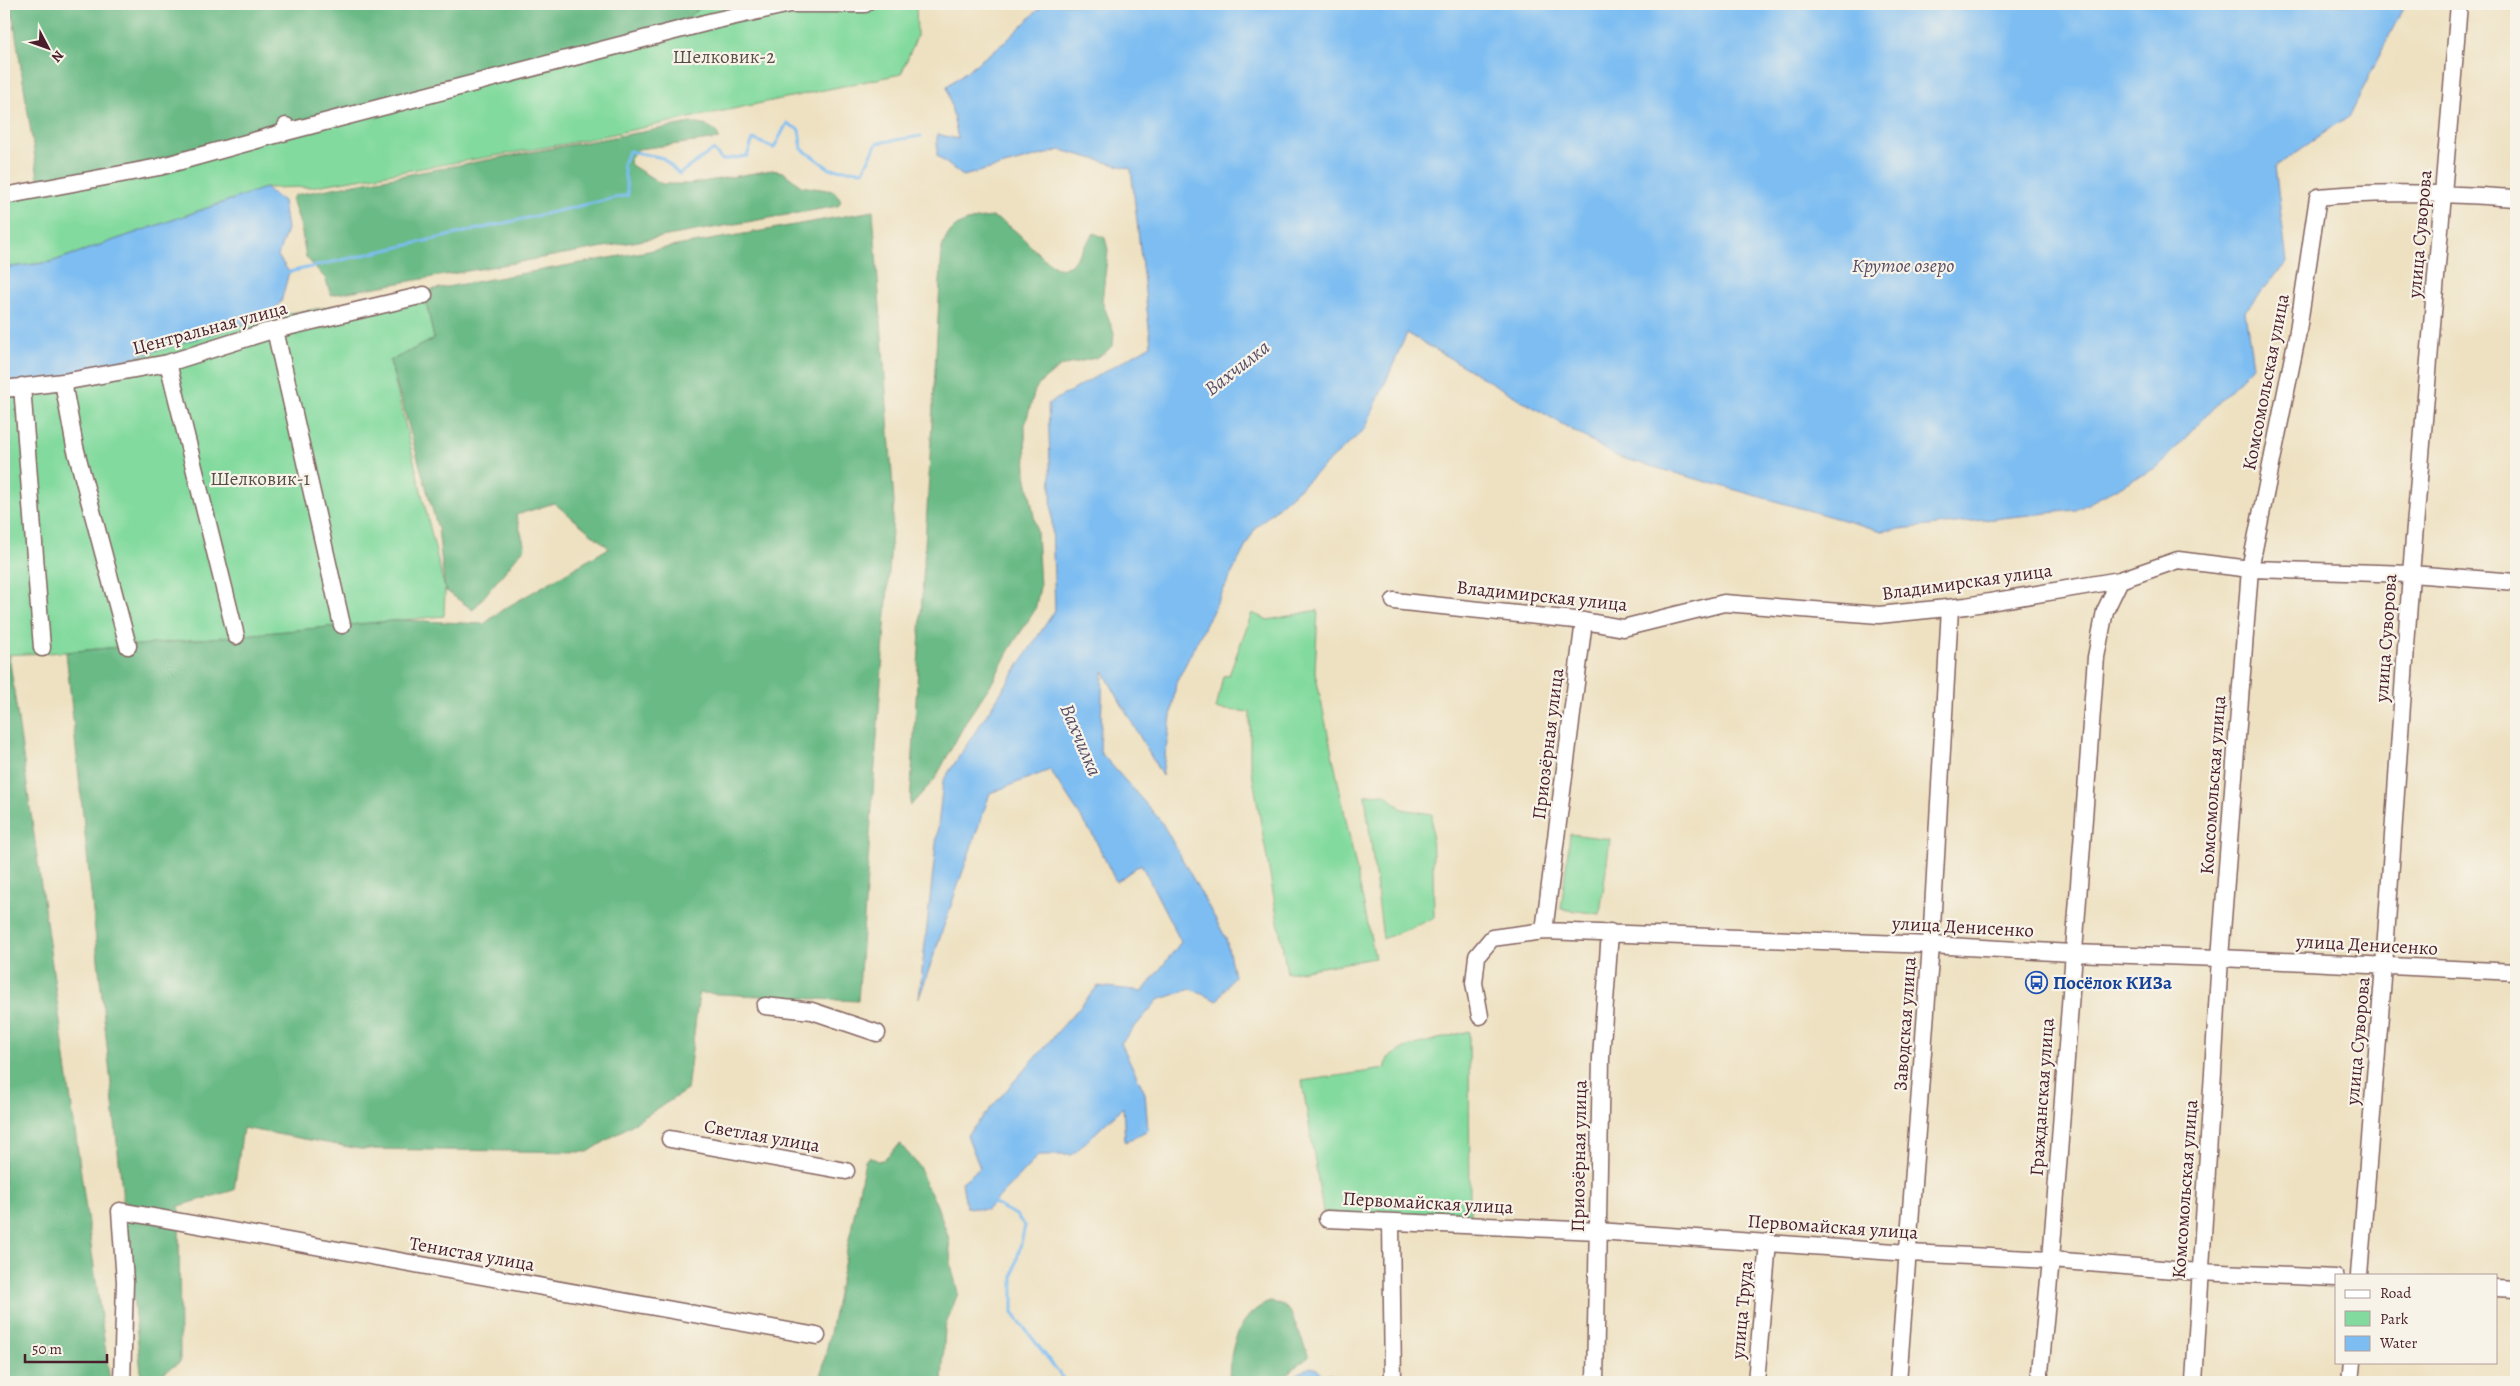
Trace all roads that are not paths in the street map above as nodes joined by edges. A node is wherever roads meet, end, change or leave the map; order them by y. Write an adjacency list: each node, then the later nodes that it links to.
1 (797, 4): 2 (street); 5 (street)
2 (865, 4)
3 (2459, 4): 4 (street, улица Суворова)
4 (2443, 193): 6 (street); 13 (street, Комсомольская улица); 14 (street, улица Суворова)
5 (4, 196)
6 (2516, 198)
7 (424, 295): 8 (street, Центральная улица)
8 (275, 330): 9 (street, Центральная улица); 20 (street)
9 (168, 363): 10 (street, Центральная улица); 21 (street)
10 (63, 382): 11 (street, Центральная улица); 22 (street)
11 (22, 386): 12 (street, Центральная улица); 23 (street)
12 (4, 389)
13 (2250, 569): 14 (street, Владимирская улица); 15 (street, Владимирская улица); 28 (street, Комсомольская улица)
14 (2411, 574): 16 (street, Владимирская улица); 29 (street, улица Суворова)
15 (2120, 580): 18 (street, Владимирская улица); 27 (street, Гражданская улица)
16 (2516, 582)
17 (1394, 601): 19 (street, Владимирская улица)
18 (1950, 608): 19 (street, Владимирская улица); 26 (street, Заводская улица)
19 (1584, 621): 24 (street, Приозёрная улица)
20 (342, 626)
21 (236, 636)
22 (128, 646)
23 (42, 648)
24 (1544, 931): 25 (street, улица Денисенко); 32 (street, улица Денисенко)
25 (1610, 932): 26 (street, улица Денисенко); 38 (street, Приозёрная улица)
26 (1931, 945): 27 (street, улица Денисенко); 40 (street, Заводская улица)
27 (2072, 954): 28 (street, улица Денисенко); 41 (street, Гражданская улица)
28 (2220, 958): 29 (street, улица Денисенко); 42 (street, Комсомольская улица)
29 (2384, 966): 30 (street, улица Денисенко); 43 (street, улица Суворова)
30 (2516, 972)
31 (765, 1006): 33 (street)
32 (1480, 1016)
33 (877, 1033)
34 (670, 1139): 35 (street, Светлая улица)
35 (846, 1171)
36 (1326, 1219): 37 (street, Первомайская улица)
37 (1391, 1222): 38 (street, Первомайская улица); 50 (street)
38 (1598, 1231): 39 (street, Первомайская улица); 51 (street, Приозёрная улица)
39 (1768, 1242): 40 (street, Первомайская улица); 52 (street, улица Труда)
40 (1909, 1253): 41 (street, Первомайская улица); 53 (street, Заводская улица)
41 (2051, 1260): 42 (street, Первомайская улица); 54 (street, Гражданская улица)
42 (2199, 1272): 44 (street, Первомайская улица); 55 (street, Комсомольская улица)
43 (2359, 1274)
44 (2335, 1278)
45 (2498, 1288): 46 (street)
46 (2516, 1289)
47 (817, 1336): 49 (street, Тенистая улица)
48 (2352, 1364): 56 (street)
49 (122, 1382)
50 (1393, 1382)
51 (1595, 1382)
52 (1756, 1382)
53 (1898, 1382)
54 (2038, 1382)
55 (2194, 1382)
56 (2350, 1382)

